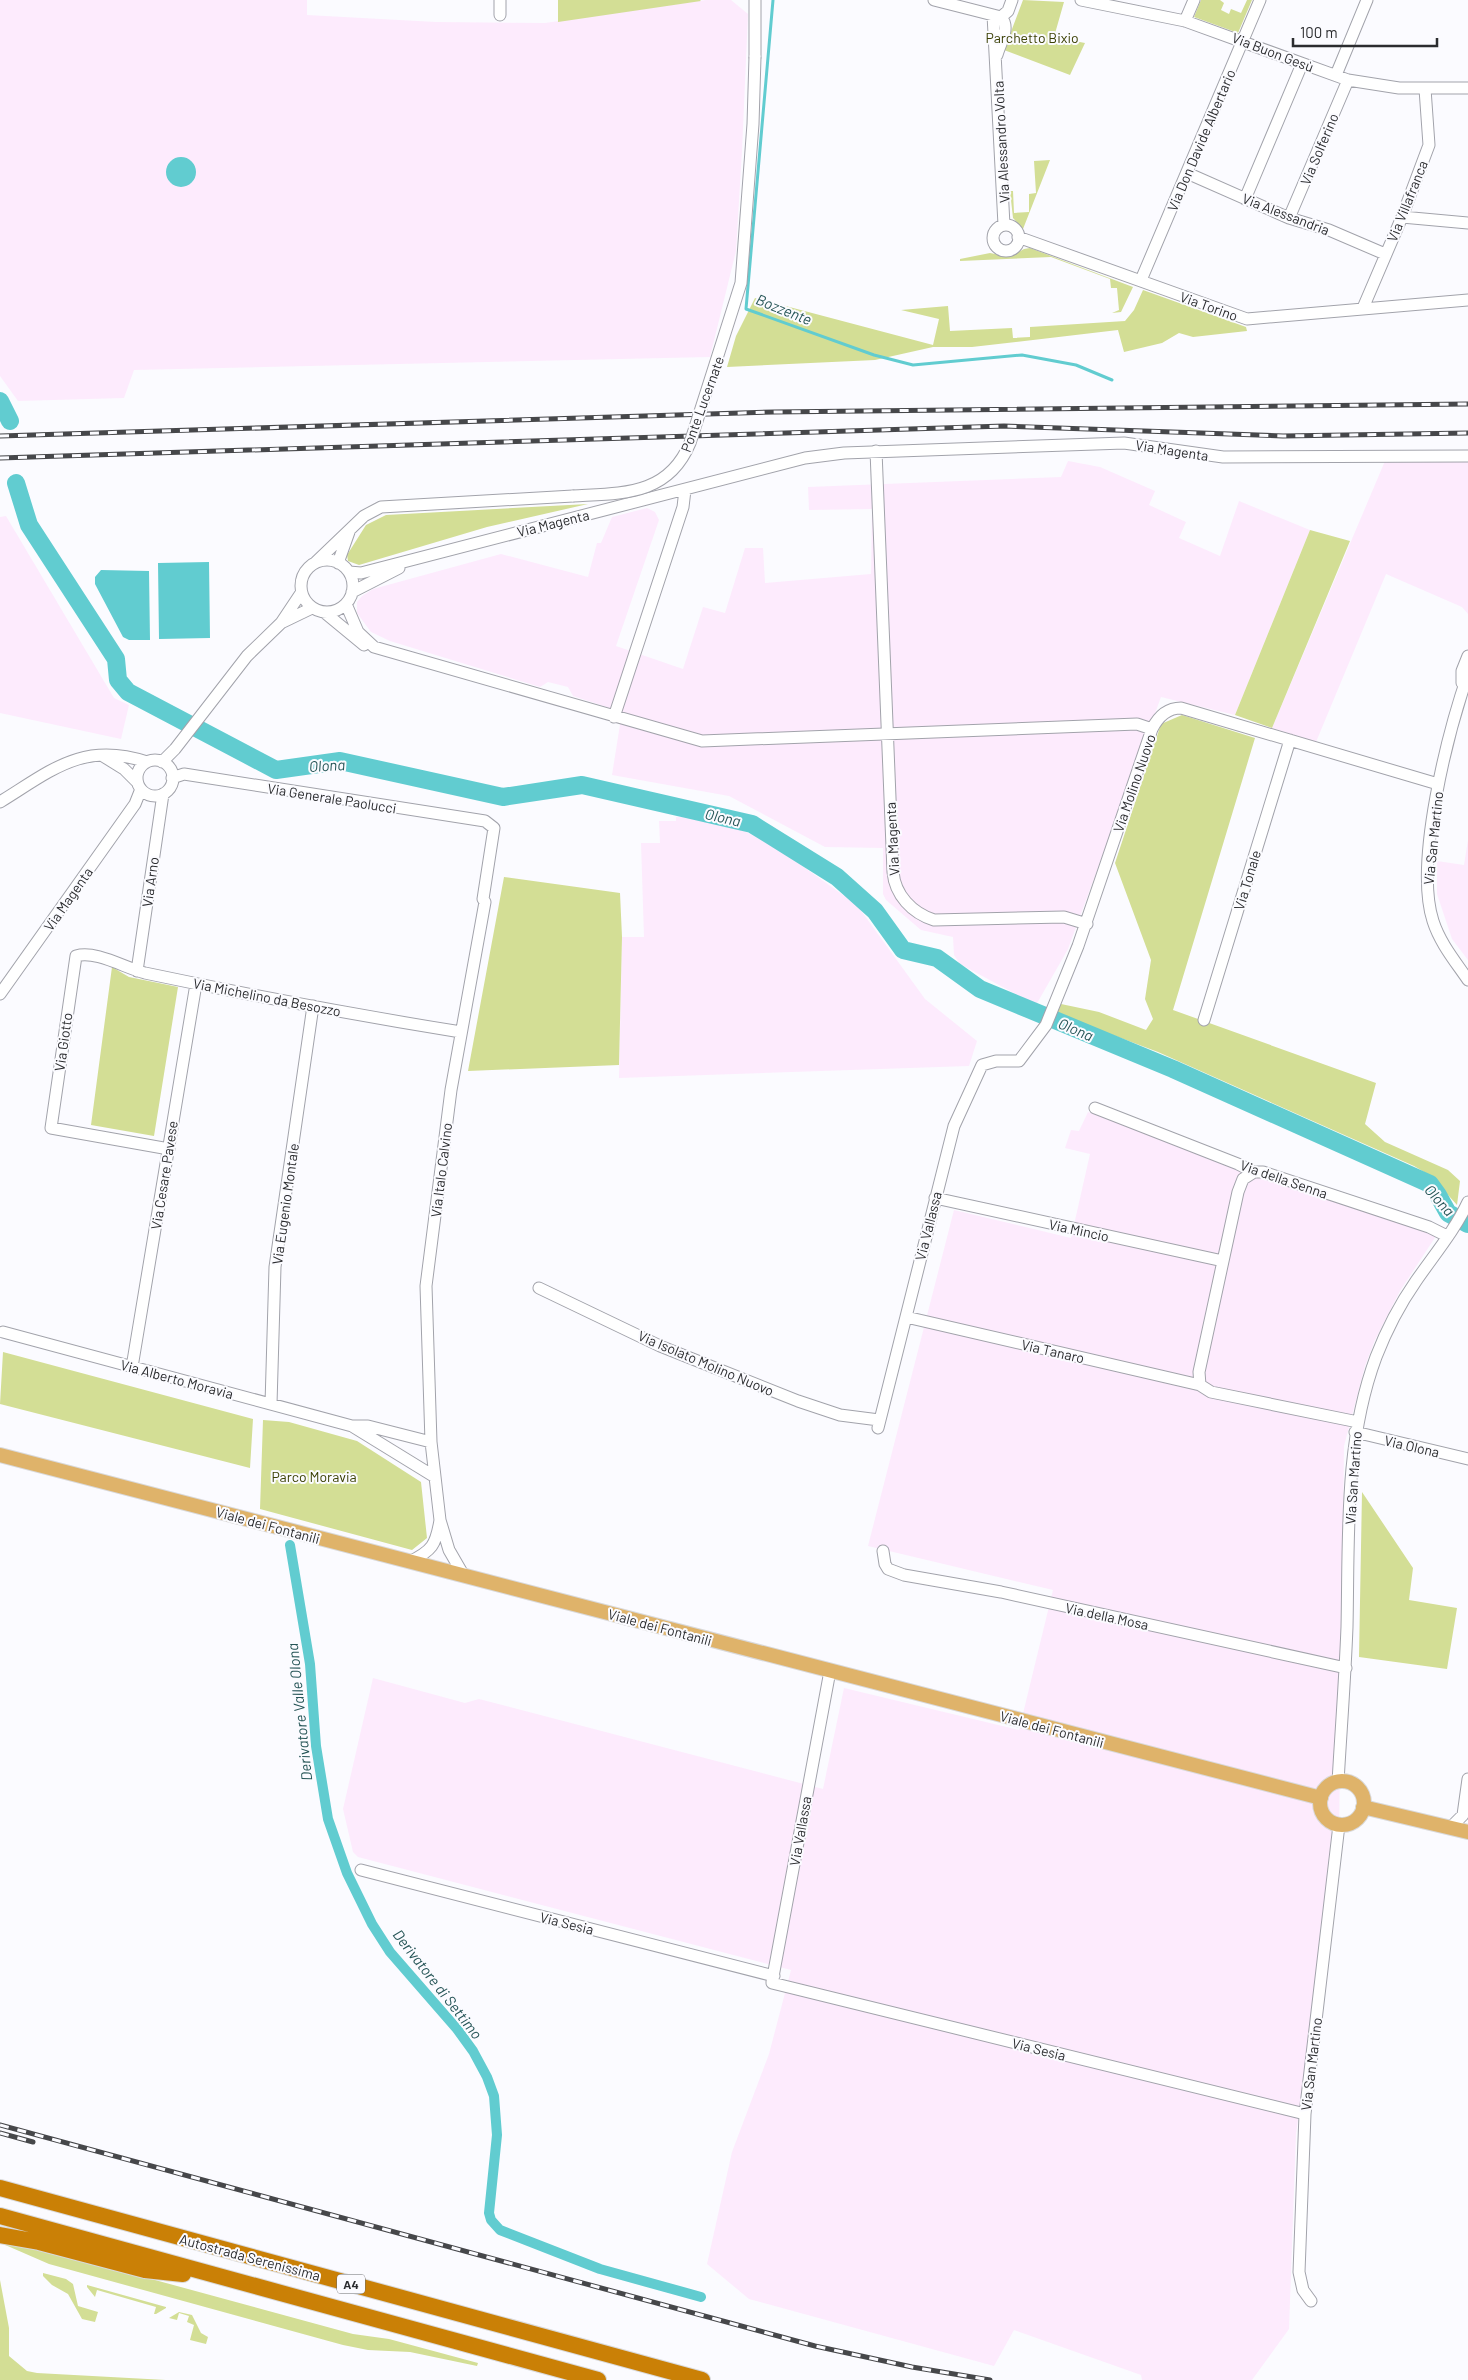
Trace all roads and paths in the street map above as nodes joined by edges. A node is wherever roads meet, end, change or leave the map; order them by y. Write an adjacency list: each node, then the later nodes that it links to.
1 (500, 0): 9 (street)
2 (755, 0): 32 (street, Ponte Lucernate, bridge)
3 (934, 0): 10 (street)
4 (1012, 0): 10 (street)
5 (1081, 0): 11 (street, Via Buon Gesù)
6 (1194, 0): 11 (street)
7 (1260, 0): 12 (street, Via Don Davide Albertario)
8 (1367, 0): 14 (street)
9 (500, 15)
10 (997, 16): 23 (street, Via Alessandro Volta)
11 (1185, 21): 12 (street, Via Buon Gesù)
12 (1243, 40): 13 (street, Via Buon Gesù); 18 (street, Via Don Davide Albertario)
13 (1302, 64): 14 (street, Via Buon Gesù); 19 (street)
14 (1336, 75): 15 (street, Via Buon Gesù)
15 (1348, 80): 17 (street, Via Buon Gesù); 21 (street, Via Solferino)
16 (1468, 88): 17 (street, Via Buon Gesù)
17 (1424, 89): 20 (street, Via Villafranca)
18 (1187, 173): 19 (street, Via Alessandria); 26 (street, Via Don Davide Albertario)
19 (1245, 199): 21 (street, Via Alessandria)
20 (1402, 217): 22 (street); 25 (street, Via Villafranca)
21 (1289, 218): 25 (street, Via Alessandria)
22 (1468, 223)
23 (1004, 225): 24 (street); 24 (street)
24 (1018, 237): 26 (street, Via Torino)
25 (1385, 254): 28 (street, Via Villafranca)
26 (1141, 280): 28 (street, Via Torino)
27 (1468, 300): 28 (street, Via Torino)
28 (1363, 308)
29 (876, 451): 30 (street, Via Magenta); 31 (street, Via Magenta); 49 (street, Via Magenta)
30 (1468, 456)
31 (685, 490): 33 (street, Via Magenta); 47 (street)
32 (350, 531): 34 (street, Ponte Lucernate); 35 (street, Ponte Lucernate)
33 (421, 558): 36 (street, Via Magenta); 37 (street, Via Magenta)
34 (316, 562): 35 (street); 38 (street)
35 (338, 563): 36 (street)
36 (348, 572): 37 (street)
37 (352, 592): 39 (street)
38 (301, 593): 40 (street); 42 (street)
39 (346, 604): 41 (street); 43 (street)
40 (312, 608): 41 (street); 42 (street)
41 (324, 612): 43 (street)
42 (281, 623): 53 (street)
43 (386, 652): 47 (street)
44 (1468, 656): 46 (street, Via San Martino)
45 (1468, 674): 46 (street, Via San Martino)
46 (1462, 689): 54 (street, Via San Martino)
47 (614, 716): 49 (street)
48 (1152, 729): 49 (street); 50 (street, Via Molino Nuovo); 60 (street, Via Molino Nuovo)
49 (888, 734): 60 (street, Via Magenta)
50 (1290, 740): 54 (street, Via Molino Nuovo); 67 (street, Via Tonale)
51 (103, 756): 52 (street); 55 (street); 57 (street)
52 (147, 762): 53 (street); 55 (street)
53 (168, 769): 56 (street); 59 (street, Via Generale Paolucci)
54 (1438, 784): 63 (street, Via San Martino)
55 (139, 786): 56 (street); 58 (street, Via Magenta)
56 (157, 794): 58 (street, Via Magenta); 62 (street, Via Arno)
57 (0, 802)
58 (135, 804): 65 (street, Via Magenta)
59 (492, 825): 68 (street, Via Italo Calvino)
60 (1087, 924): 69 (street, Via Molino Nuovo)
61 (76, 956): 62 (street, Via Michelino da Besozzo); 71 (street, Via Giotto)
62 (137, 971): 64 (street, Via Michelino da Besozzo)
63 (1468, 980)
64 (196, 984): 66 (street, Via Michelino da Besozzo); 71 (street, Via Cesare Pavese)
65 (0, 994)
66 (313, 1006): 68 (street, Via Michelino da Besozzo); 82 (street, Via Eugenio Montale)
67 (1204, 1020)
68 (461, 1032): 86 (street, Via Italo Calvino)
69 (1019, 1061): 73 (street, Via Vallassa)
70 (1094, 1108): 72 (street, Via della Senna)
71 (169, 1149): 80 (street, Via Cesare Pavese)
72 (1254, 1172): 75 (street, Via della Senna); 76 (street)
73 (935, 1198): 76 (street, Via Mincio); 78 (street, Via Vallassa)
74 (1466, 1206): 75 (street, Via San Martino)
75 (1450, 1233): 85 (street, Via San Martino)
76 (1223, 1261): 81 (street)
77 (539, 1288): 83 (street, Via Isolato Molino Nuovo)
78 (906, 1318): 81 (street, Via Tanaro); 83 (street, Via Vallassa)
79 (3, 1332): 80 (street, Via Alberto Moravia)
80 (132, 1367): 82 (street, Via Alberto Moravia)
81 (1200, 1385): 85 (street, Via Tanaro)
82 (272, 1404): 84 (street, Via Alberto Moravia)
83 (878, 1424)
84 (352, 1426): 86 (street, Via Alberto Moravia); 89 (street, Via Alberto Moravia)
85 (1356, 1427): 88 (street, Via Olona); 94 (street, Via San Martino)
86 (431, 1442): 89 (street, Via Italo Calvino)
87 (0, 1455): 92 (main road, Viale dei Fontanili)
88 (1468, 1459)
89 (435, 1478): 90 (street, Via Italo Calvino)
90 (440, 1520): 92 (street); 93 (street)
91 (883, 1551): 94 (street, Via della Mosa)
92 (410, 1562): 93 (main road, Viale dei Fontanili)
93 (464, 1576): 95 (main road, Viale dei Fontanili)
94 (1346, 1668): 97 (street, Via San Martino)
95 (830, 1671): 98 (main road, Viale dei Fontanili); 105 (street, Via Vallassa)
96 (1468, 1779): 100 (street)
97 (1338, 1782): 98 (main road); 99 (main road)
98 (1321, 1798): 101 (main road)
99 (1363, 1807): 101 (main road); 102 (main road)
100 (1465, 1820): 102 (street)
101 (1339, 1825): 106 (street, Via San Martino)
102 (1450, 1828): 103 (main road)
103 (1468, 1832)
104 (361, 1870): 105 (street, Via Sesia)
105 (772, 1983): 106 (street, Via Sesia)
106 (1305, 2114): 111 (street, Via San Martino)
107 (0, 2188): 113 (highway, Autostrada Serenissima / A4)
108 (0, 2216): 110 (highway, Autostrada Serenissima / A4)
109 (0, 2235): 110 (highway)
110 (233, 2280): 112 (highway, Autostrada Serenissima / A4)
111 (1311, 2301)
112 (598, 2380)
113 (702, 2380)

